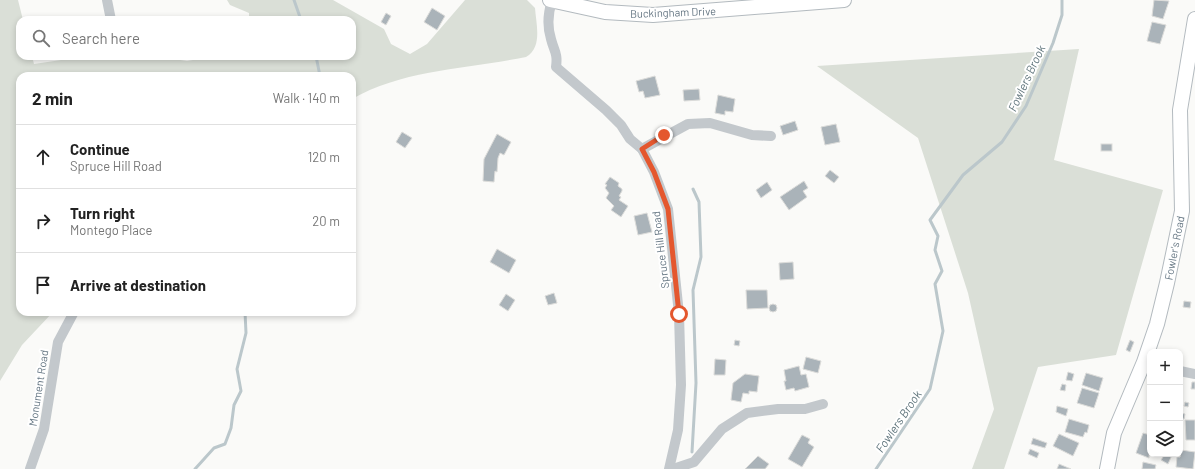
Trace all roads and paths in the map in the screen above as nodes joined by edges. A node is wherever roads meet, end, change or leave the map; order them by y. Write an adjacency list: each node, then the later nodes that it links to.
1 (107, 0): 5 (street)
2 (551, 0): 4 (street, Buckingham Drive); 8 (street, Spruce Hill Road)
3 (844, 0): 4 (street, Buckingham Drive)
4 (829, 1)
5 (110, 16)
6 (1195, 19): 10 (street, Fowler's Road)
7 (771, 136): 8 (street)
8 (642, 149): 16 (street, Spruce Hill Road)
9 (72, 316): 15 (street, Monument Road)
10 (1150, 349)
11 (1147, 363): 18 (street, Fowler's Road)
12 (1183, 372): 13 (street)
13 (1195, 374)
14 (823, 404): 17 (street)
15 (30, 469)
16 (669, 469)
17 (673, 469)
18 (1107, 469)

